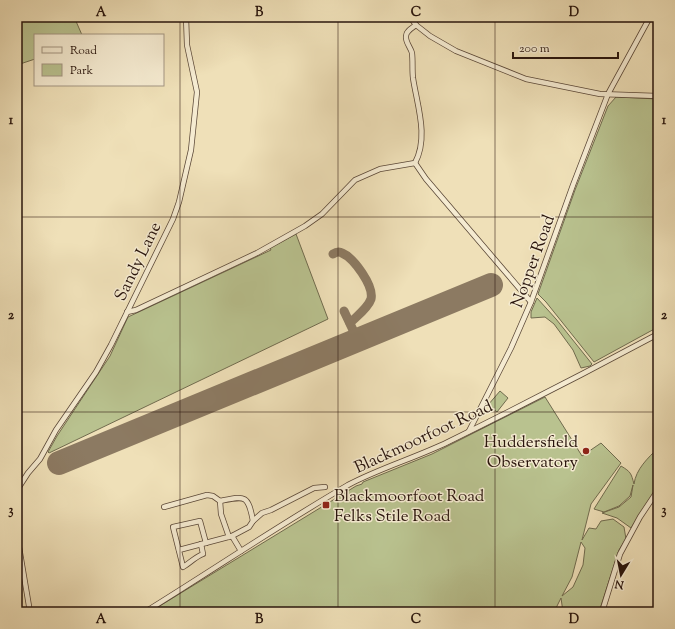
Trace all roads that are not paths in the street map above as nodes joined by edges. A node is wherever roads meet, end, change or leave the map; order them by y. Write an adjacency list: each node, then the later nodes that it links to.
1 (186, 17): 9 (street, Sandy Lane)
2 (410, 17): 4 (street)
3 (650, 17): 5 (street, Nopper Road)
4 (416, 25): 5 (street); 7 (street)
5 (608, 94): 6 (street); 8 (street, Nopper Road)
6 (658, 96)
7 (415, 163): 8 (street); 9 (street)
8 (531, 302): 11 (street, Nopper Road)
9 (127, 312): 13 (street, Sandy Lane)
10 (658, 334): 11 (street, Blackmoorfoot Road)
11 (468, 431): 22 (street, Blackmoorfoot Road)
12 (325, 487): 17 (street)
13 (17, 490)
14 (658, 490): 25 (street)
15 (220, 501): 16 (street); 17 (street); 19 (street)
16 (164, 507)
17 (254, 521): 19 (street)
18 (17, 535): 24 (street)
19 (230, 537): 20 (street); 22 (street)
20 (204, 544): 21 (street); 21 (street); 21 (street)
21 (178, 550)
22 (240, 551): 23 (street, Blackmoorfoot Road)
23 (148, 611)
24 (30, 612)
25 (602, 612)

